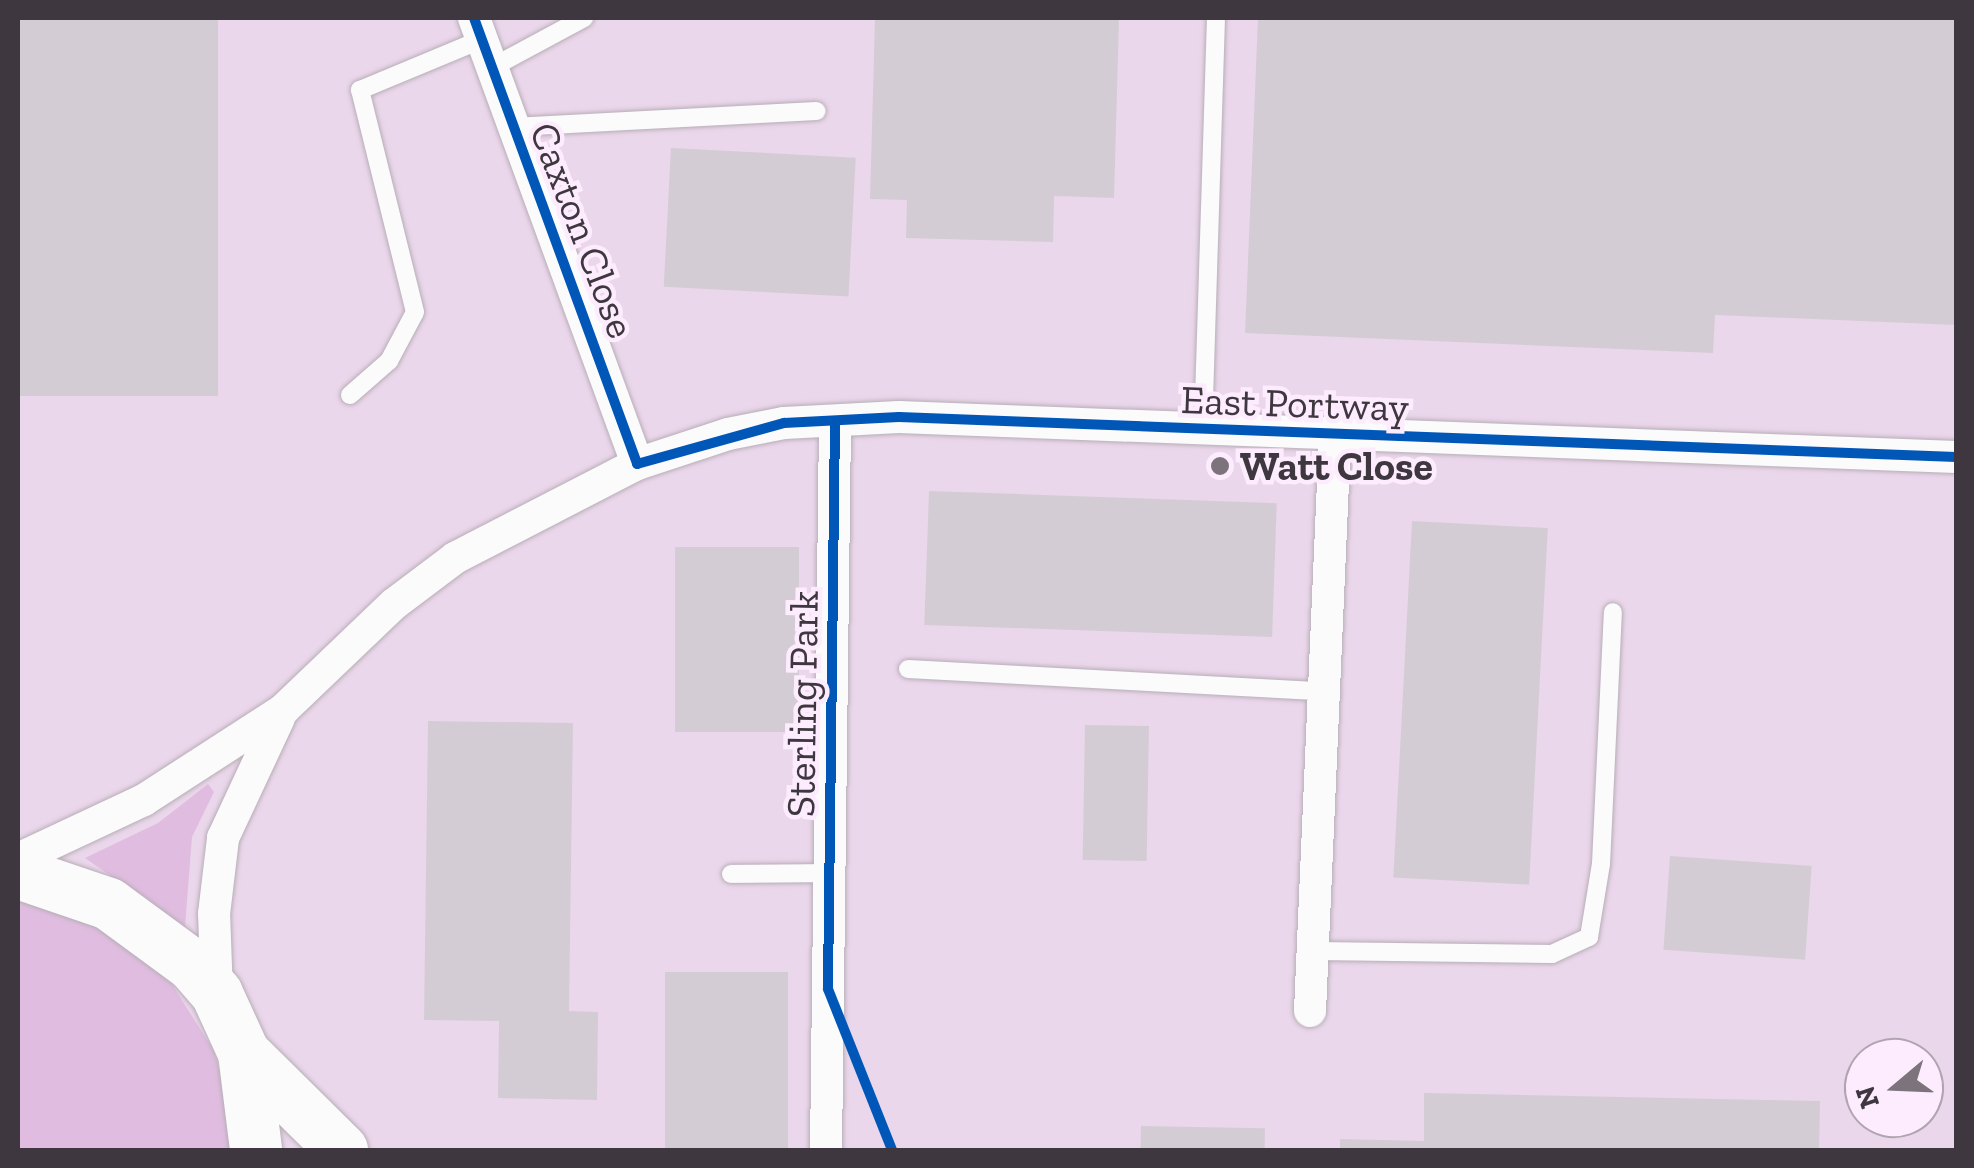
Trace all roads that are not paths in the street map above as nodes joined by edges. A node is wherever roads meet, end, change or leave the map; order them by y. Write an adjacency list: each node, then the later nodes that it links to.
1 (584, 18): 3 (lane)
2 (1216, 18): 8 (lane)
3 (481, 42): 5 (street, Caxton Close); 6 (lane)
4 (818, 111): 5 (lane)
5 (512, 127): 11 (street, Caxton Close)
6 (350, 395)
7 (835, 421): 8 (street, East Portway); 11 (street, East Portway); 18 (street, Sterling Park)
8 (1203, 431): 9 (street, East Portway)
9 (1335, 435): 10 (street, East Portway); 14 (street)
10 (1956, 457)
11 (637, 464): 15 (street, East Portway)
12 (1613, 612): 20 (lane)
13 (908, 670): 14 (lane)
14 (1320, 690): 20 (street)
15 (283, 710): 16 (street); 21 (street)
16 (18, 858)
17 (18, 873): 21 (main road)
18 (828, 873): 19 (lane); 26 (street, Sterling Park)
19 (731, 874)
20 (1314, 951): 22 (street)
21 (217, 994): 23 (main road)
22 (1310, 1011)
23 (244, 1053): 24 (main road); 25 (main road)
24 (256, 1150)
25 (342, 1150)
26 (826, 1150)

